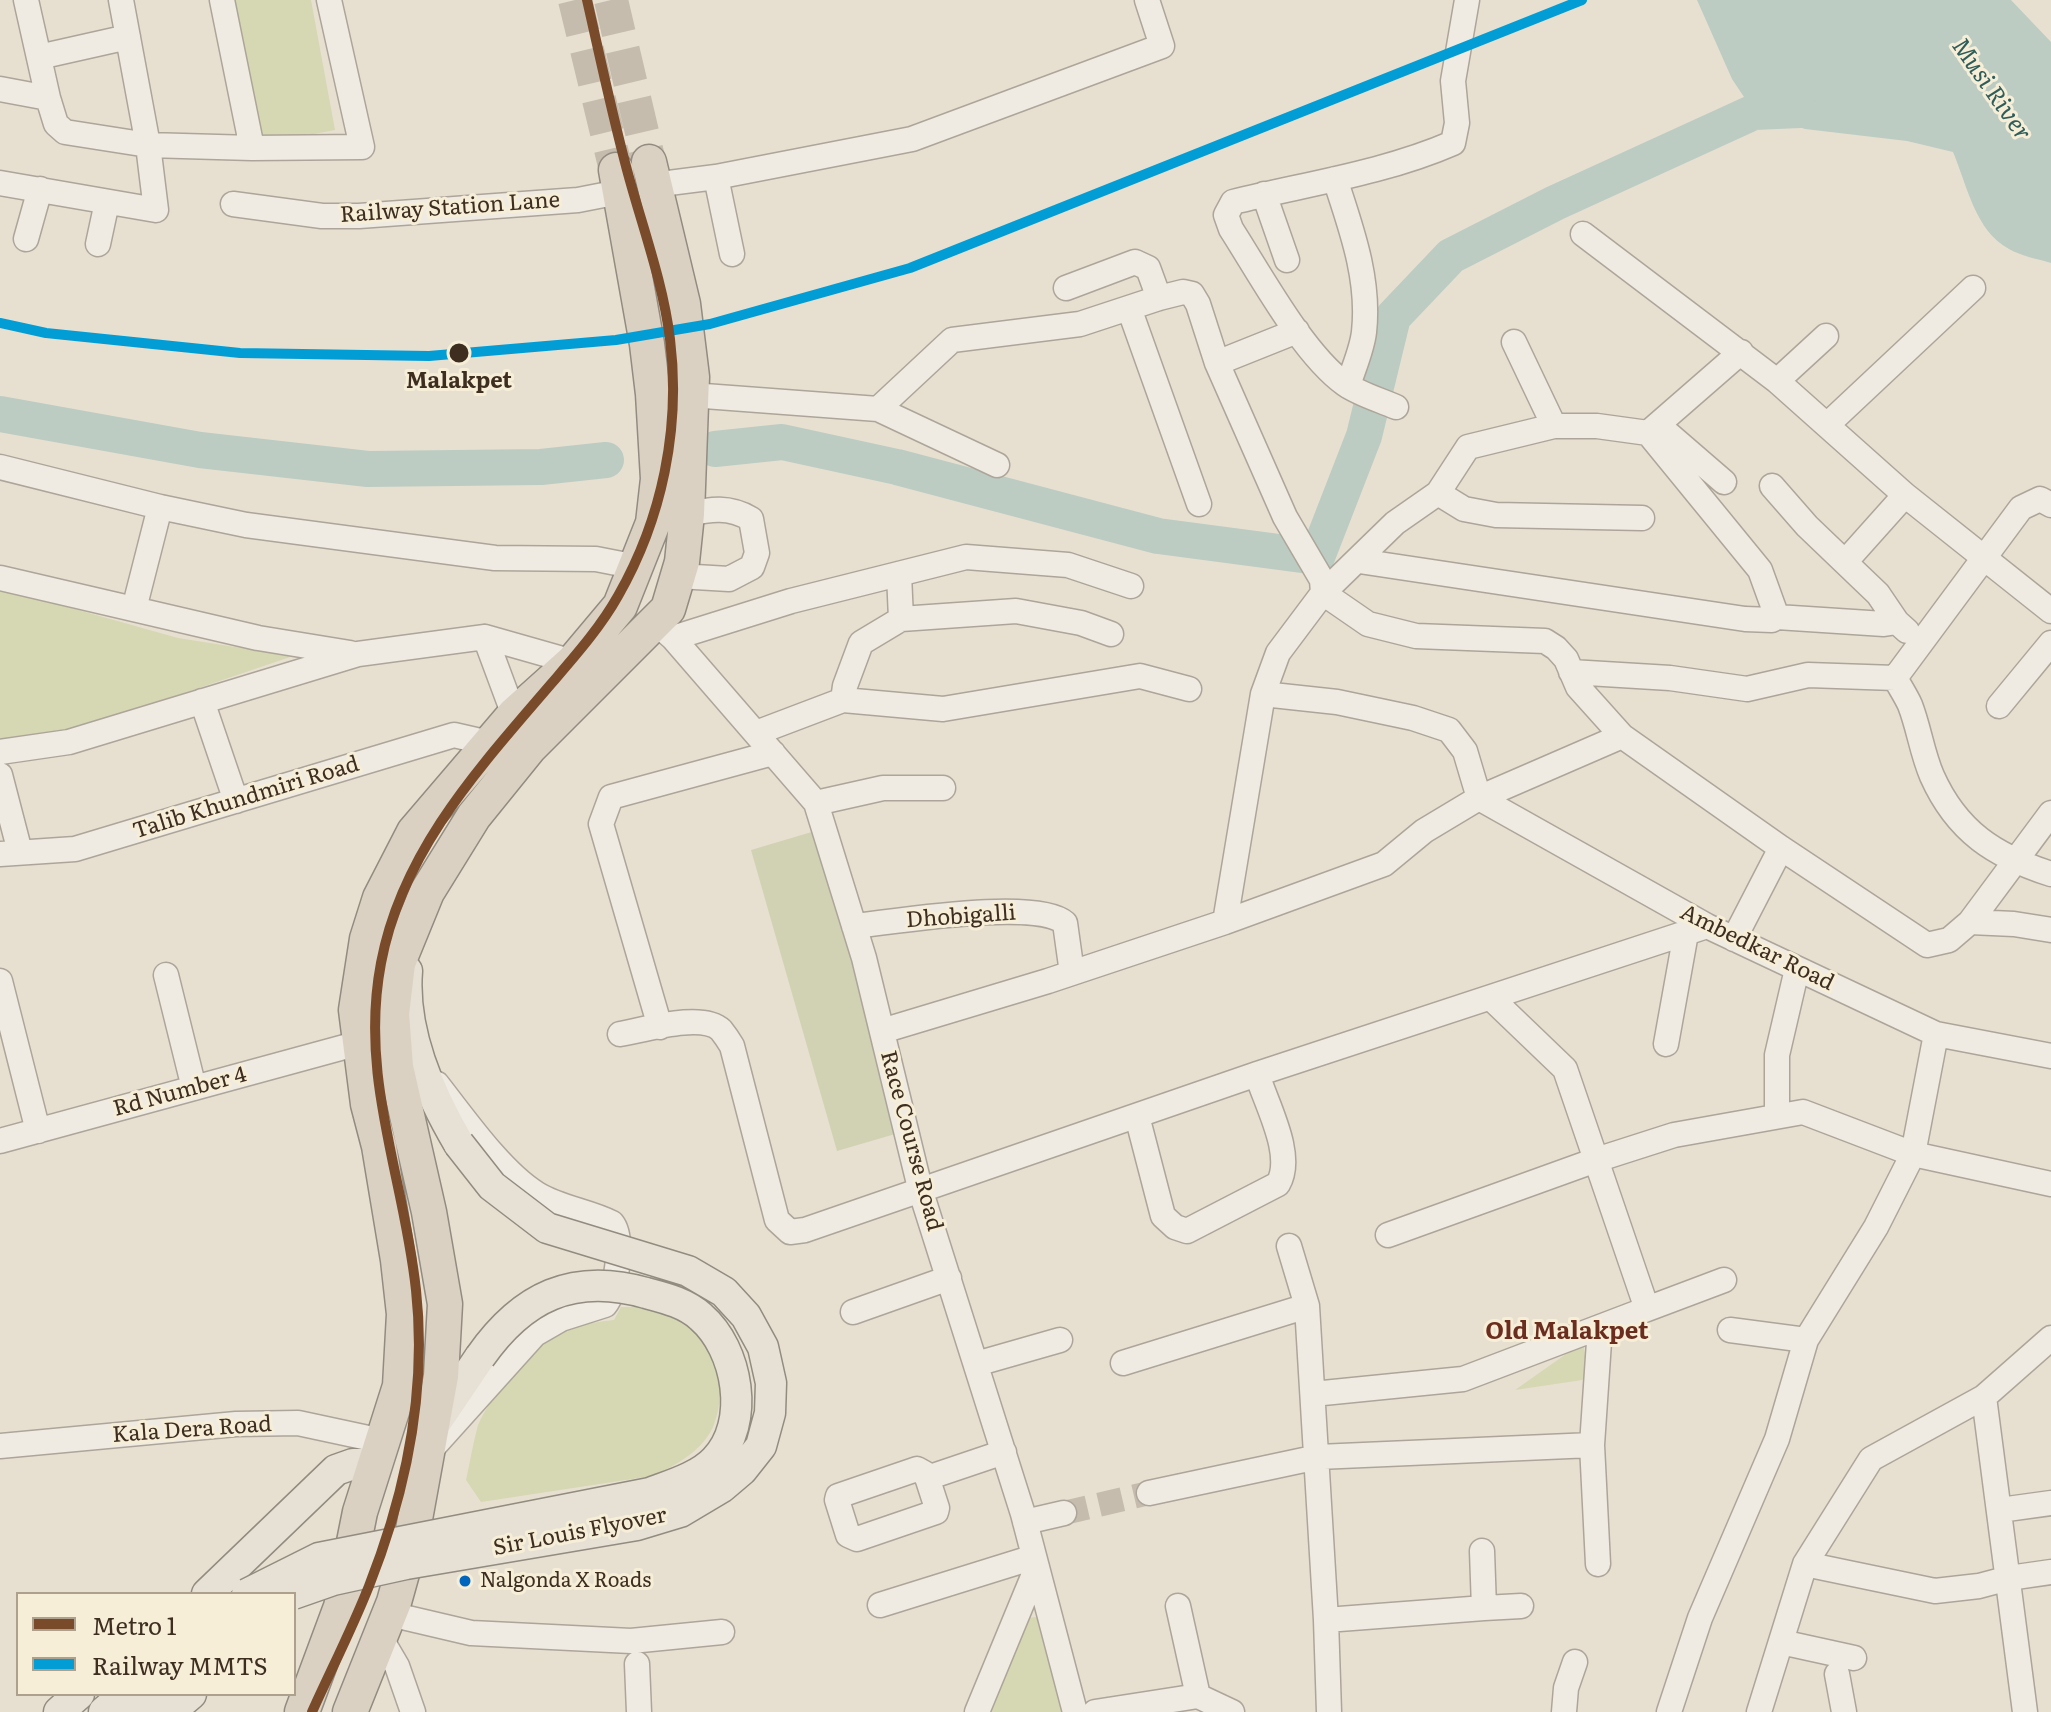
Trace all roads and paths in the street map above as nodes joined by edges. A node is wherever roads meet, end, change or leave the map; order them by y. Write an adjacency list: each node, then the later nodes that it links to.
1 (26, 0): 8 (street)
2 (121, 0): 7 (street)
3 (222, 0): 12 (street)
4 (329, 0): 12 (street)
5 (1147, 0): 14 (street)
6 (1467, 0): 15 (street)
7 (128, 37): 8 (street); 11 (street)
8 (39, 57): 10 (street)
9 (0, 89): 10 (street)
10 (48, 98): 11 (street)
11 (148, 145): 12 (street); 20 (street)
12 (252, 148)
13 (651, 174): 14 (street); 38 (highway)
14 (716, 177): 25 (street)
15 (1335, 179): 19 (street); 37 (street)
16 (617, 181): 21 (street, Railway Station Lane); 58 (highway)
17 (0, 183): 18 (street)
18 (40, 189): 20 (street); 23 (street)
19 (1264, 194): 26 (street); 31 (street)
20 (107, 202): 24 (street)
21 (233, 204)
22 (1583, 234): 34 (street)
23 (26, 239)
24 (98, 244)
25 (732, 254)
26 (1287, 260)
27 (1066, 288): 29 (street)
28 (1973, 288): 41 (street)
29 (1159, 298): 30 (street); 35 (street)
30 (1129, 308): 40 (street); 50 (street)
31 (1297, 331): 35 (street); 37 (street)
32 (1826, 336): 36 (street)
33 (1514, 342): 42 (street)
34 (1741, 352): 36 (street); 43 (street)
35 (1217, 363): 63 (street)
36 (1777, 381): 41 (street)
37 (1348, 386): 39 (street)
38 (691, 395): 40 (street); 53 (highway)
39 (1396, 407)
40 (878, 409): 44 (street)
41 (1827, 425): 49 (street)
42 (1554, 426): 43 (street); 48 (street)
43 (1653, 429): 46 (street); 66 (street)
44 (997, 465)
45 (0, 467): 52 (street)
46 (1724, 482)
47 (1772, 486): 57 (street)
48 (1438, 493): 54 (street); 56 (street)
49 (1905, 495): 55 (street); 57 (street)
50 (1199, 504)
51 (2051, 505): 55 (street)
52 (160, 507): 58 (street); 64 (street)
53 (687, 514): 60 (highway); 60 (street)
54 (1642, 518)
55 (1984, 558): 65 (street); 72 (street)
56 (1359, 561): 63 (street); 66 (street)
57 (1846, 561): 68 (street)
58 (637, 567): 75 (highway)
59 (899, 574): 62 (street); 67 (street); 69 (street)
60 (678, 576): 69 (highway)
61 (0, 578): 64 (street)
62 (1131, 586)
63 (1322, 586): 76 (street); 79 (street)
64 (134, 609): 74 (street)
65 (2051, 611)
66 (1777, 617): 68 (street)
67 (901, 619): 70 (street); 80 (street)
68 (1897, 622): 72 (street)
69 (664, 630): 84 (street, Race Course Road); 104 (highway)
70 (1111, 634)
71 (485, 637): 74 (street); 75 (street); 83 (street)
72 (1919, 642): 77 (street)
73 (2051, 643): 82 (street)
74 (358, 654): 81 (street)
75 (573, 662): 83 (highway)
76 (1571, 672): 77 (street); 85 (street)
77 (1895, 678): 97 (street)
78 (1189, 689): 80 (street)
79 (1263, 694): 91 (street); 99 (street)
80 (843, 700): 84 (street)
81 (202, 701): 87 (street); 92 (street)
82 (1999, 706)
83 (514, 715): 86 (highway)
84 (756, 733): 88 (street, Race Course Road)
85 (1622, 736): 91 (street); 95 (street)
86 (489, 743): 92 (street, Talib Khundmiri Road); 115 (highway)
87 (0, 752)
88 (773, 753): 93 (street, Race Course Road); 111 (street)
89 (0, 775): 96 (street)
90 (943, 788): 93 (street)
91 (1479, 798): 99 (street); 102 (street, Ambedkar Road)
92 (236, 801): 96 (street, Talib Khundmiri Road)
93 (816, 803): 101 (street, Race Course Road)
94 (2050, 815): 97 (street)
95 (1781, 848): 100 (street); 105 (street)
96 (10, 853)
97 (2014, 862): 98 (street); 100 (street)
98 (2051, 874)
99 (1225, 922): 107 (street)
100 (1970, 922): 103 (street)
101 (854, 926): 107 (street, Dhobigalli); 112 (street, Race Course Road)
102 (1697, 930): 105 (street, Ambedkar Road); 110 (street); 116 (street)
103 (2051, 930)
104 (410, 937): 118 (main road, Sir Louis Flyover); 145 (highway)
105 (1734, 939): 106 (street, Ambedkar Road)
106 (1797, 969): 114 (street, Ambedkar Road); 122 (street)
107 (1072, 973): 112 (street)
108 (166, 975): 120 (street)
109 (0, 981): 123 (street)
110 (1491, 998): 119 (street); 126 (street)
111 (660, 1027): 113 (street); 128 (street)
112 (882, 1031): 128 (street, Race Course Road)
113 (620, 1034)
114 (1936, 1034): 117 (street, Ambedkar Road); 125 (street)
115 (359, 1043): 120 (street, Rd Number 4); 150 (highway)
116 (1666, 1044)
117 (2051, 1056)
118 (423, 1067): 145 (street); 167 (main road, Sir Louis Flyover, bridge)
119 (1257, 1074): 121 (street); 121 (street)
120 (194, 1088): 123 (street, Rd Number 4)
121 (1137, 1116): 128 (street)
122 (1777, 1116): 125 (street); 126 (street)
123 (38, 1131): 124 (street, Rd Number 4)
124 (0, 1141)
125 (1913, 1154): 127 (street); 140 (street)
126 (1596, 1160): 129 (street); 134 (street)
127 (2051, 1184)
128 (921, 1192): 131 (street, Race Course Road)
129 (1388, 1235)
130 (1289, 1246): 133 (street)
131 (949, 1278): 135 (street); 142 (street, Race Course Road)
132 (1724, 1280): 134 (street)
133 (1307, 1306): 141 (street); 143 (street)
134 (1647, 1309): 136 (street)
135 (853, 1312)
136 (1600, 1327): 143 (street); 146 (street)
137 (1730, 1330): 140 (street)
138 (2051, 1338): 144 (street)
139 (1060, 1340): 142 (street)
140 (1806, 1340): 199 (street)
141 (1123, 1363)
142 (976, 1364): 148 (street, Race Course Road)
143 (1313, 1394): 149 (street)
144 (1984, 1397): 155 (street); 162 (street)
145 (427, 1444): 154 (highway); 166 (main road, Sir Louis Flyover, bridge)
146 (1592, 1445): 149 (street); 161 (street)
147 (0, 1446): 150 (street, Kala Dera Road)
148 (1004, 1452): 151 (street); 158 (street, Race Course Road)
149 (1318, 1457): 152 (street); 174 (street)
150 (370, 1461): 154 (highway); 156 (highway); 165 (main road)
151 (927, 1478)
152 (1149, 1493)
153 (2051, 1503): 155 (street)
154 (418, 1507): 156 (highway); 175 (highway)
155 (2000, 1510): 164 (street)
156 (360, 1512): 172 (highway)
157 (1064, 1513): 158 (street)
158 (1025, 1522): 160 (street, Race Course Road)
159 (1482, 1551): 173 (street)
160 (1035, 1562): 169 (street); 193 (street); 194 (street, Race Course Road)
161 (1598, 1564)
162 (1805, 1564): 164 (street); 177 (street)
163 (2051, 1572): 164 (street)
164 (2009, 1578): 202 (street)
165 (209, 1592)
166 (251, 1592)
167 (296, 1593)
168 (296, 1605): 172 (main road)
169 (880, 1605)
170 (1178, 1606): 184 (street)
171 (1521, 1606): 173 (street)
172 (341, 1607): 189 (highway)
173 (1484, 1608): 174 (street)
174 (1326, 1620): 197 (street)
175 (385, 1625): 176 (street); 190 (highway); 191 (street)
176 (722, 1632)
177 (1781, 1642): 200 (street); 201 (street)
178 (1575, 1662): 198 (street)
179 (637, 1664): 192 (street)
180 (77, 1696): 185 (main road)
181 (123, 1696): 186 (main road)
182 (160, 1696): 187 (main road)
183 (189, 1696): 188 (main road)
184 (1198, 1696): 195 (street); 196 (street)
185 (59, 1712)
186 (104, 1712)
187 (141, 1712)
188 (170, 1712)
189 (302, 1712)
190 (350, 1712)
191 (413, 1712)
192 (639, 1712)
193 (977, 1712)
194 (1075, 1712)
195 (1095, 1712)
196 (1232, 1712)
197 (1329, 1712)
198 (1564, 1712)
199 (1669, 1712)
200 (1759, 1712)
201 (1844, 1712)
202 (2025, 1712)

